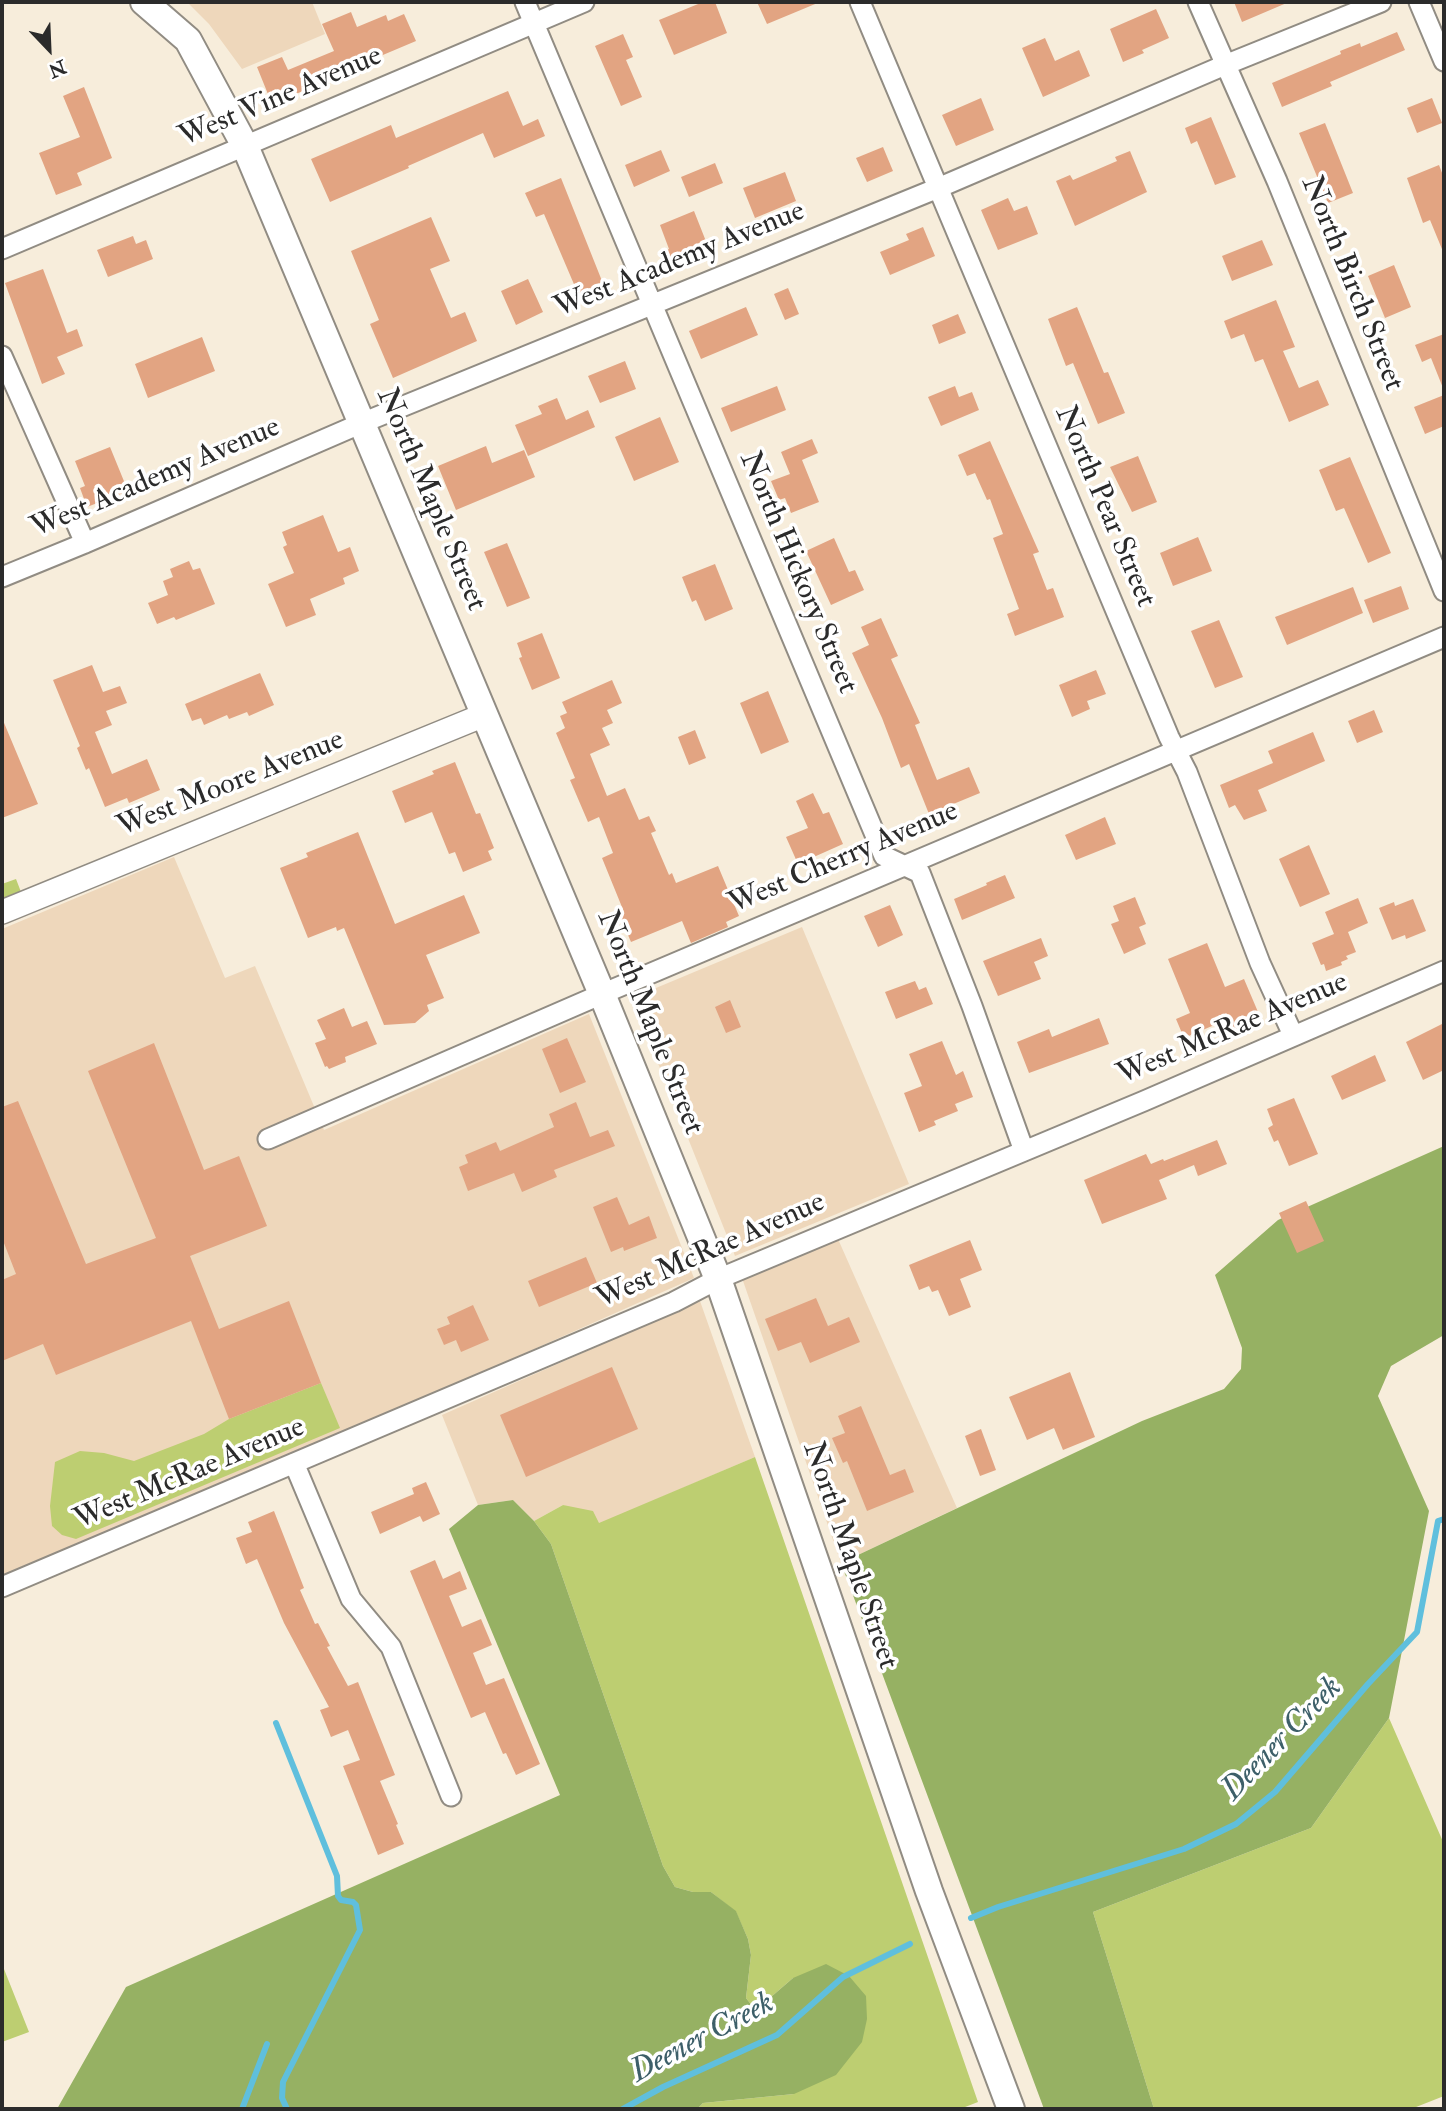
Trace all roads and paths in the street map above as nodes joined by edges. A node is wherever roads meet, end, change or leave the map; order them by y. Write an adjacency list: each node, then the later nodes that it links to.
1 (144, 2): 11 (main road, North Maple Street)
2 (525, 2): 8 (street, North Hickory Street)
3 (584, 2): 8 (street, West Vine Avenue)
4 (860, 2): 12 (street, North Pear Street)
5 (1198, 2): 10 (street, North Birch Street)
6 (1381, 2): 10 (street, West Academy Avenue)
7 (1419, 2): 9 (street)
8 (534, 23): 11 (street, West Vine Avenue); 14 (street, North Hickory Street)
9 (1444, 61)
10 (1225, 65): 12 (street, West Academy Avenue); 19 (street, North Birch Street)
11 (245, 146): 13 (street, West Vine Avenue); 16 (main road, North Maple Street)
12 (938, 188): 14 (street, West Academy Avenue); 22 (street, North Pear Street)
13 (2, 249)
14 (653, 305): 16 (street, West Academy Avenue); 23 (street, North Hickory Street)
15 (2, 356): 17 (street)
16 (362, 422): 17 (street, West Academy Avenue); 21 (main road, North Maple Street)
17 (85, 543): 18 (street, West Academy Avenue)
18 (2, 577)
19 (1444, 591)
20 (1444, 637): 22 (street, West Cherry Avenue)
21 (484, 715): 24 (street, West Moore Avenue); 26 (main road, North Maple Street)
22 (1176, 751): 23 (street, West Cherry Avenue); 27 (street, North Pear Street)
23 (905, 866): 26 (street, West Cherry Avenue); 29 (street, North Hickory Street)
24 (2, 912)
25 (1444, 971): 27 (street, West McRae Avenue)
26 (603, 994): 28 (street, West Cherry Avenue); 30 (main road, North Maple Street)
27 (1293, 1035): 29 (street, West McRae Avenue)
28 (268, 1139)
29 (1024, 1152): 30 (street, West McRae Avenue)
30 (718, 1279): 31 (street, West McRae Avenue); 34 (main road, North Maple Street)
31 (294, 1463): 32 (street, West McRae Avenue); 33 (street)
32 (2, 1587)
33 (450, 1796)
34 (1012, 2109)

